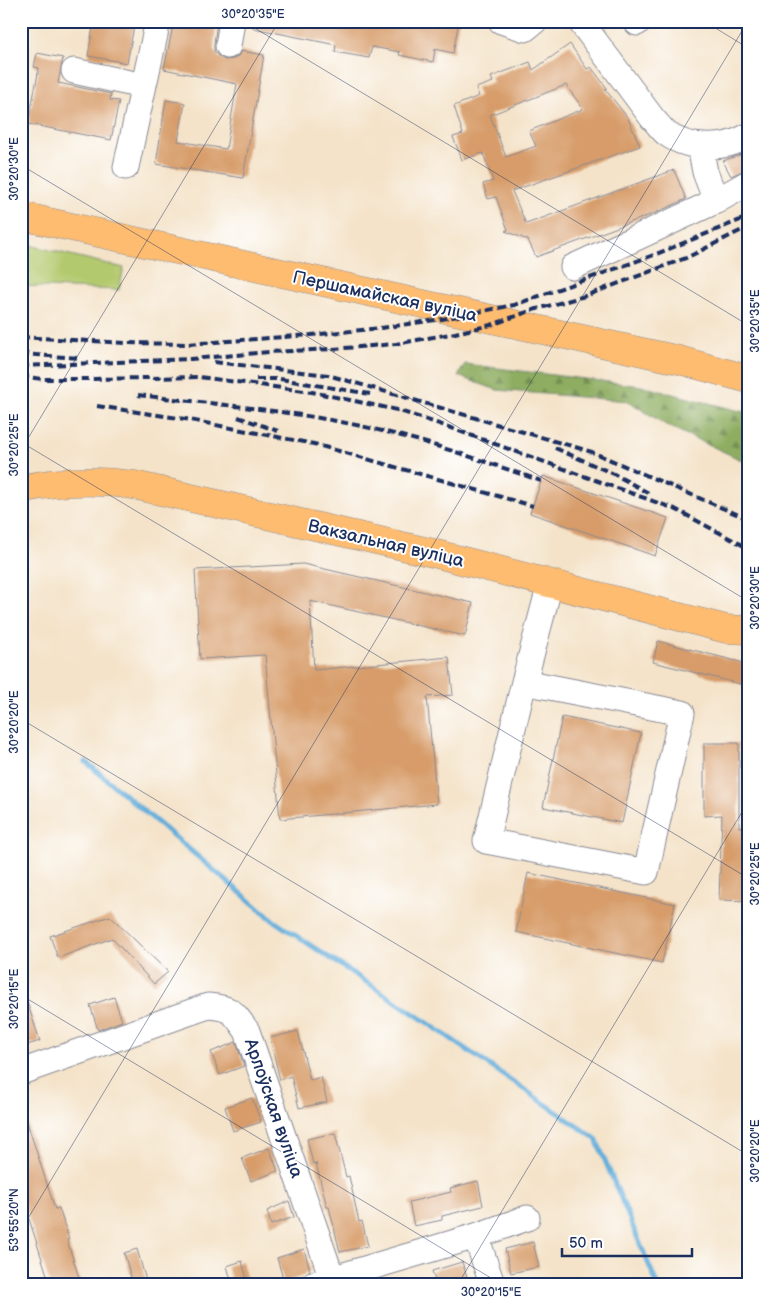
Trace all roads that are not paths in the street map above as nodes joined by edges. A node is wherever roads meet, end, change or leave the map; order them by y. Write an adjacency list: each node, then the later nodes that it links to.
1 (158, 21): 8 (street)
2 (232, 21): 6 (street)
3 (501, 21): 4 (street)
4 (535, 21)
5 (587, 24): 10 (street)
6 (228, 46)
7 (74, 71): 8 (street)
8 (143, 86): 11 (street)
9 (748, 136): 10 (street)
10 (700, 146): 13 (street)
11 (126, 167)
12 (748, 183): 13 (street)
13 (716, 201): 15 (street)
14 (21, 216): 16 (main road, Першамайская вуліца)
15 (573, 267)
16 (748, 379)
17 (21, 489): 18 (main road, Вакзальная вуліца)
18 (550, 584): 19 (main road, Вакзальная вуліца); 20 (street)
19 (748, 630)
20 (524, 682): 20 (street)
21 (21, 1072): 24 (street, Арлоўская вуліца)
22 (528, 1218): 23 (street)
23 (476, 1236): 24 (street); 25 (street)
24 (333, 1280)
25 (492, 1284)

